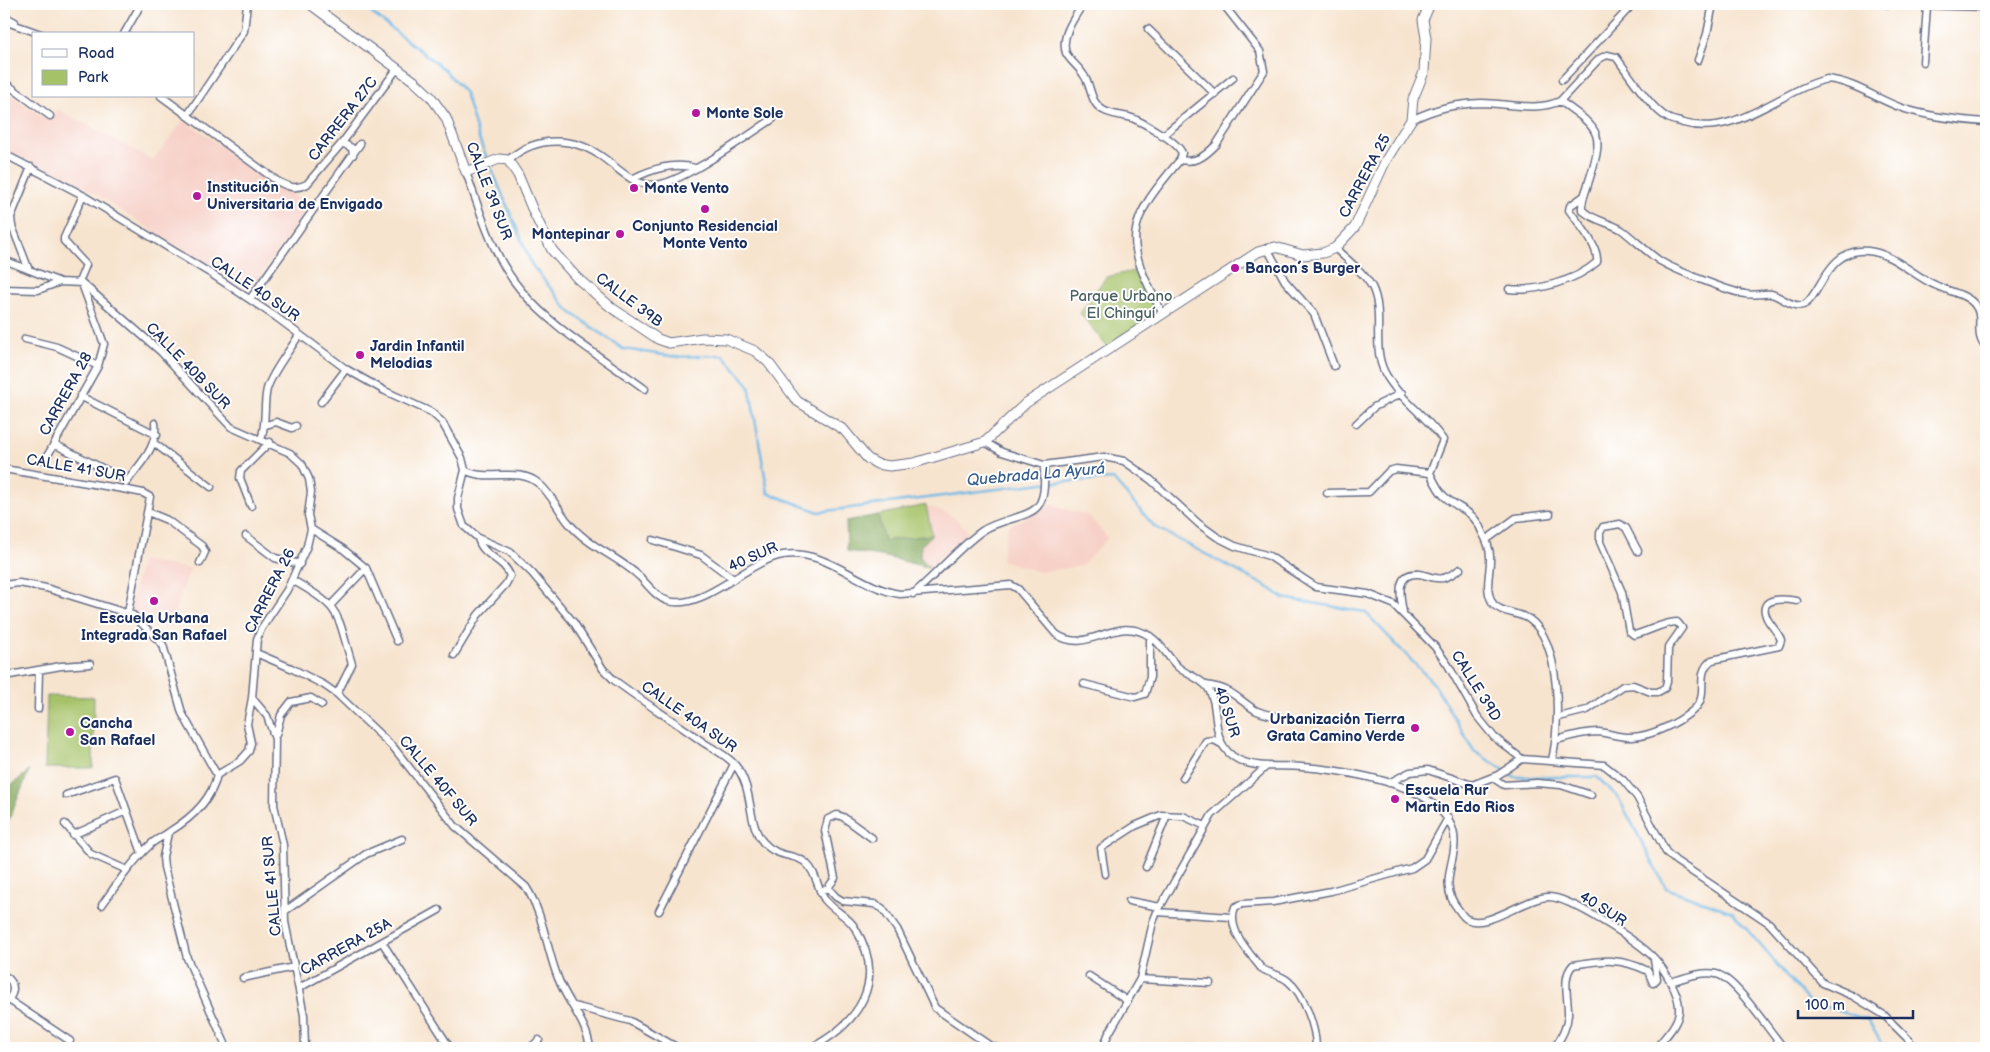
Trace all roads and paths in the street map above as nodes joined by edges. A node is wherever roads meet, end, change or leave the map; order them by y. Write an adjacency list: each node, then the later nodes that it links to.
1 (141, 4): 20 (street)
2 (247, 4): 31 (street)
3 (310, 4): 23 (street, CALLE 39 SUR)
4 (1083, 4): 35 (street)
5 (1223, 4): 41 (street)
6 (1430, 4): 33 (street, CARRERA 25)
7 (1624, 4): 15 (street)
8 (1633, 4): 15 (street)
9 (1713, 4): 21 (street)
10 (1886, 4): 12 (street)
11 (1978, 5): 12 (street); 13 (street)
12 (1927, 6): 22 (street)
13 (1986, 7)
14 (4, 16): 17 (street)
15 (1621, 18): 25 (street)
16 (4, 22): 17 (street)
17 (27, 28): 19 (street)
18 (1148, 29): 27 (street)
19 (36, 32)
20 (125, 32)
21 (1698, 60)
22 (1923, 62)
23 (397, 69): 36 (street, CARRERA 27C); 44 (street, CALLE 39 SUR)
24 (1233, 78): 27 (street)
25 (1562, 80)
26 (4, 82): 30 (street)
27 (1215, 94): 35 (street)
28 (164, 98): 31 (street)
29 (1560, 101): 33 (street); 34 (street); 47 (street)
30 (50, 116)
31 (187, 116): 36 (street, CARRERA 27C)
32 (774, 119): 43 (street)
33 (1410, 120): 49 (street, CARRERA 25)
34 (1986, 122)
35 (1162, 136): 41 (street)
36 (342, 143): 39 (street)
37 (360, 144): 39 (street)
38 (4, 154): 42 (street, CALLE 40 SUR)
39 (353, 155): 56 (street)
40 (504, 160): 44 (street); 45 (street); 75 (street, CALLE 39B)
41 (1180, 160): 57 (street)
42 (31, 167): 46 (street, CALLE 40 SUR); 51 (street)
43 (696, 168): 45 (street); 45 (street)
44 (466, 172): 64 (street, CALLE 39 SUR)
45 (632, 179)
46 (82, 194): 53 (street); 56 (street, CALLE 40 SUR)
47 (1584, 196): 55 (street); 60 (street)
48 (1267, 248): 49 (street, CARRERA 25); 57 (street); 62 (street)
49 (1335, 248): 65 (street)
50 (4, 260): 51 (street)
51 (29, 270): 52 (street)
52 (60, 282): 53 (street); 54 (street)
53 (80, 282): 61 (street, CARRERA 28); 73 (street, CALLE 40B SUR)
54 (4, 289)
55 (1508, 289)
56 (250, 299): 58 (street, CALLE 40 SUR)
57 (1163, 314): 75 (street)
58 (299, 335): 63 (street, CALLE 40 SUR); 70 (street)
59 (25, 339): 61 (street)
60 (1986, 347)
61 (98, 366): 66 (street, CARRERA 28)
62 (1334, 366)
63 (346, 369): 67 (street); 82 (street, CALLE 40 SUR)
64 (644, 389)
65 (1402, 393): 69 (street); 83 (street)
66 (80, 396): 72 (street); 77 (street, CARRERA 28)
67 (321, 402)
68 (156, 423): 72 (street)
69 (1356, 424)
70 (266, 425): 71 (street); 73 (street)
71 (296, 426)
72 (156, 435): 76 (street)
73 (261, 440): 74 (street, CALLE 40B SUR)
74 (270, 442): 79 (street, CALLE 40B SUR); 88 (street)
75 (985, 442): 80 (street)
76 (154, 443): 84 (street); 85 (street)
77 (54, 444): 78 (street, CARRERA 28); 84 (street)
78 (45, 460)
79 (302, 464): 91 (street, CARRERA 26)
80 (1044, 465): 104 (street); 108 (street, CALLE 39D)
81 (4, 469): 86 (street, CALLE 41 SUR)
82 (465, 470): 93 (street, CALLE 40A SUR); 101 (street, 40 SUR)
83 (1430, 473): 87 (street); 95 (street)
84 (128, 481): 86 (street)
85 (211, 487)
86 (123, 489): 89 (street, CALLE 41 SUR)
87 (1327, 493)
88 (251, 506)
89 (148, 512): 97 (street); 107 (street)
90 (1550, 514): 95 (street)
91 (311, 529): 98 (street, CARRERA 26); 99 (street)
92 (246, 536): 98 (street)
93 (478, 538): 112 (street); 129 (street, CALLE 40A SUR)
94 (653, 540): 101 (street)
95 (1486, 540): 122 (street)
96 (1638, 552): 122 (street)
97 (200, 564)
98 (300, 564): 102 (street, CARRERA 26)
99 (366, 568): 106 (street); 110 (street)
100 (1460, 569): 108 (street)
101 (732, 578): 104 (street, 40 SUR)
102 (292, 580): 106 (street); 111 (street, CARRERA 26)
103 (4, 585): 107 (street)
104 (913, 594): 109 (street, 40 SUR)
105 (1797, 601): 125 (street)
106 (331, 605): 118 (street)
107 (128, 612): 131 (street)
108 (1403, 612): 127 (street, CALLE 39D)
109 (1150, 636): 116 (street); 117 (street, 40 SUR)
110 (397, 641)
111 (256, 653): 118 (street, CALLE 40F SUR); 119 (street, CARRERA 26)
112 (454, 655)
113 (90, 664): 114 (street)
114 (39, 670): 115 (street); 121 (street)
115 (4, 676)
116 (1084, 684)
117 (1206, 685): 123 (street); 126 (street, 40 SUR)
118 (337, 694): 171 (street, CALLE 40F SUR)
119 (252, 698): 124 (street, CALLE 41 SUR); 131 (street, CARRERA 26)
120 (322, 705): 124 (street)
121 (38, 710)
122 (1558, 717): 125 (street)
123 (1286, 719)
124 (275, 739): 156 (street, CALLE 41 SUR)
125 (1557, 740): 128 (street)
126 (1224, 746): 130 (street, 40 SUR); 133 (street)
127 (1522, 759): 128 (street); 132 (street)
128 (1552, 760): 188 (street)
129 (734, 764): 151 (street, CALLE 40A SUR); 157 (street)
130 (1267, 766): 134 (street, 40 SUR); 141 (street)
131 (218, 775): 142 (street)
132 (1496, 776): 134 (street); 135 (street)
133 (1183, 778)
134 (1389, 783): 139 (street, 40 SUR)
135 (1592, 794)
136 (66, 795): 137 (street)
137 (126, 811): 143 (street); 146 (street)
138 (1167, 815): 141 (street); 147 (street); 149 (street)
139 (1448, 818): 158 (street); 160 (street, 40 SUR)
140 (65, 824): 143 (street)
141 (1205, 826): 154 (street)
142 (168, 833): 146 (street); 175 (street)
143 (73, 835): 148 (street)
144 (872, 838): 150 (street)
145 (402, 839): 156 (street)
146 (142, 853): 148 (street)
147 (1146, 867)
148 (127, 870): 153 (street)
149 (1105, 874)
150 (828, 888): 151 (street); 174 (street)
151 (820, 892): 181 (street, CALLE 40A SUR)
152 (1129, 901): 154 (street)
153 (102, 905)
154 (1159, 909): 158 (street); 165 (street)
155 (439, 910): 159 (street, CARRERA 25A)
156 (285, 911): 161 (street, CALLE 41 SUR)
157 (659, 911)
158 (1231, 917): 184 (street)
159 (382, 942): 168 (street, CARRERA 25A); 177 (street)
160 (1654, 958): 166 (street, 40 SUR); 185 (street)
161 (294, 966): 164 (street, CARRERA 25A); 168 (street, CALLE 41 SUR)
162 (4, 974): 170 (street)
163 (1089, 976): 169 (street)
164 (243, 978)
165 (1140, 979): 167 (street); 169 (street)
166 (1671, 982): 186 (street, 40 SUR); 187 (street)
167 (1210, 983)
168 (299, 988): 176 (street, CALLE 41 SUR)
169 (1126, 1000): 183 (street)
170 (6, 1002): 173 (street)
171 (574, 1006): 179 (street, CALLE 40F SUR); 180 (street)
172 (539, 1040): 178 (street)
173 (70, 1041)
174 (988, 1047): 182 (street)
175 (227, 1048)
176 (305, 1048)
177 (450, 1048)
178 (530, 1048)
179 (590, 1048)
180 (678, 1048)
181 (811, 1048)
182 (997, 1048)
183 (1103, 1048)
184 (1316, 1048)
185 (1554, 1048)
186 (1656, 1048)
187 (1784, 1048)
188 (1912, 1048)

